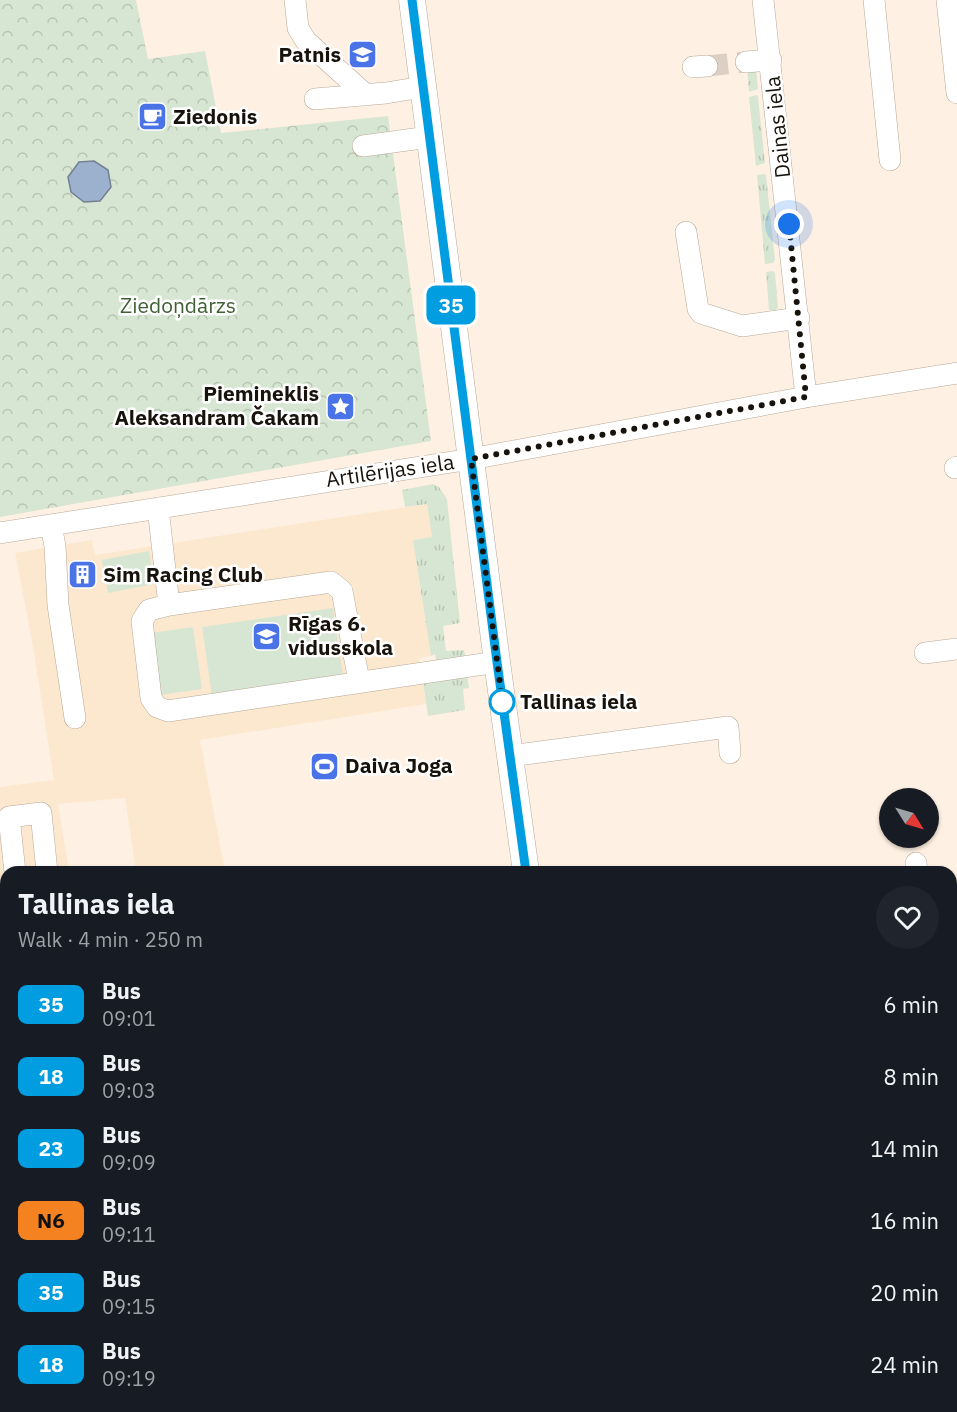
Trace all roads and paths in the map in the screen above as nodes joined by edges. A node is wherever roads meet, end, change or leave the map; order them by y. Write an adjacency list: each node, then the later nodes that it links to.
1 (295, 0): 10 (street)
2 (412, 0): 8 (main road)
3 (764, 0): 6 (street, Dainas iela)
4 (874, 0): 14 (street)
5 (947, 0): 9 (street)
6 (771, 60): 7 (street); 16 (street, Dainas iela)
7 (746, 62)
8 (423, 87): 10 (street); 12 (main road)
9 (957, 93)
10 (366, 95): 11 (street)
11 (315, 99)
12 (429, 137): 13 (street); 19 (main road)
13 (363, 146)
14 (890, 160)
15 (686, 232): 16 (street)
16 (799, 318): 18 (street, Dainas iela)
17 (957, 373): 18 (street, Artilērijas iela)
18 (806, 397): 19 (street, Artilērijas iela)
19 (471, 459): 20 (street, Artilērijas iela); 26 (main road)
20 (158, 508): 21 (street, Artilērijas iela); 23 (street)
21 (51, 525): 22 (street, Artilērijas iela); 28 (street)
22 (0, 533)
23 (169, 605): 27 (street); 27 (street)
24 (957, 649): 25 (street)
25 (925, 653)
26 (497, 662): 27 (street); 30 (main road)
27 (359, 681)
28 (75, 718)
29 (730, 753): 30 (street)
30 (510, 756): 33 (main road)
31 (14, 866): 32 (street)
32 (46, 866)
33 (525, 866)

